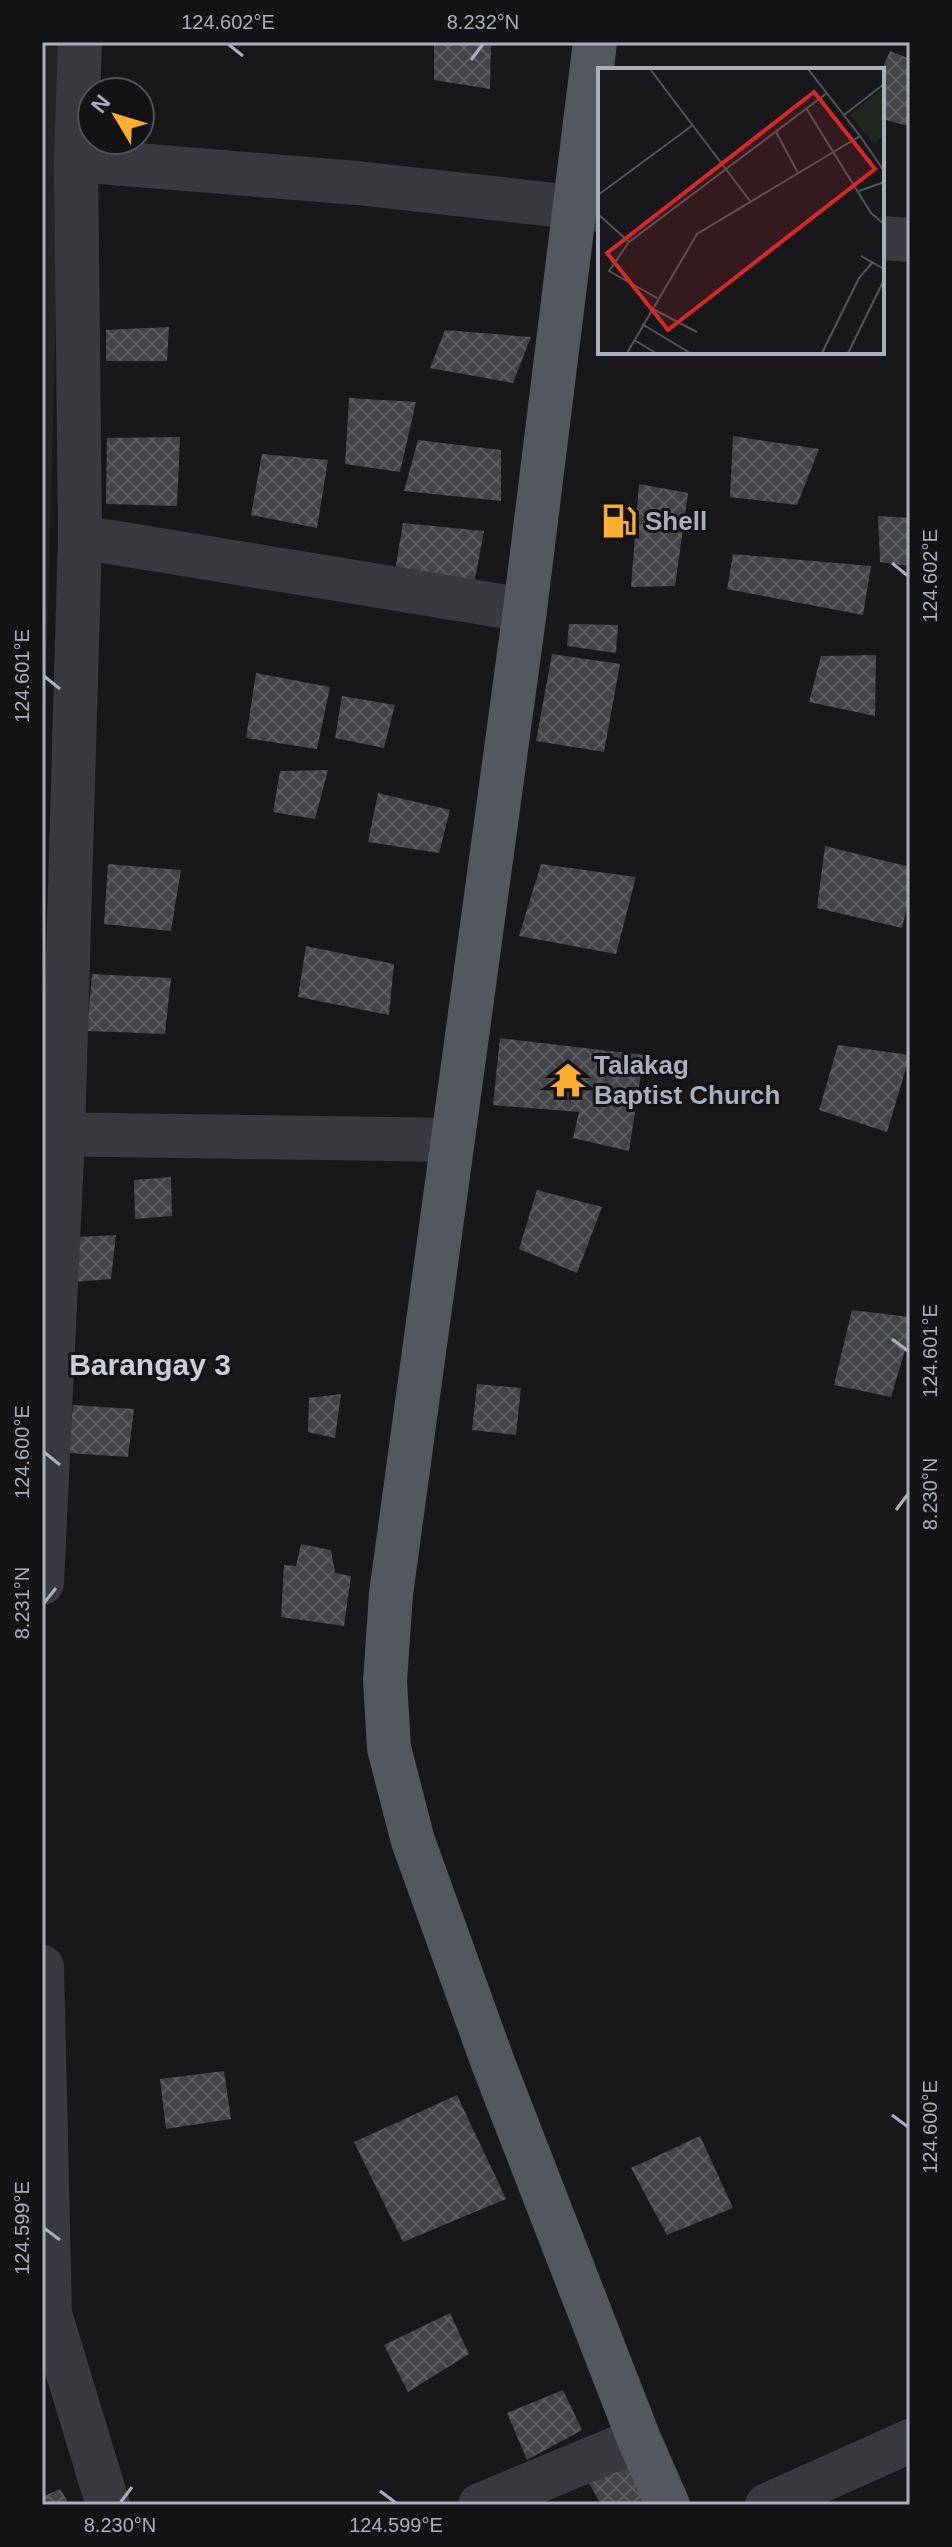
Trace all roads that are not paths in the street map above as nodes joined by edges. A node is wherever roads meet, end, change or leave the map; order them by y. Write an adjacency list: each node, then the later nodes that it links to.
1 (80, 42): 3 (street)
2 (595, 42): 4 (main road)
3 (76, 160): 4 (street); 7 (street)
4 (587, 208): 8 (main road)
5 (884, 238): 6 (street)
6 (910, 240)
7 (80, 537): 8 (street); 9 (street)
8 (525, 610): 10 (main road)
9 (52, 1134): 10 (street); 11 (street)
10 (453, 1140): 14 (main road)
11 (42, 1583)
12 (42, 1967): 13 (street)
13 (46, 2315): 16 (street)
14 (639, 2439): 17 (street); 18 (main road)
15 (910, 2441): 19 (street)
16 (108, 2505)
17 (480, 2505)
18 (668, 2505)
19 (767, 2505)

